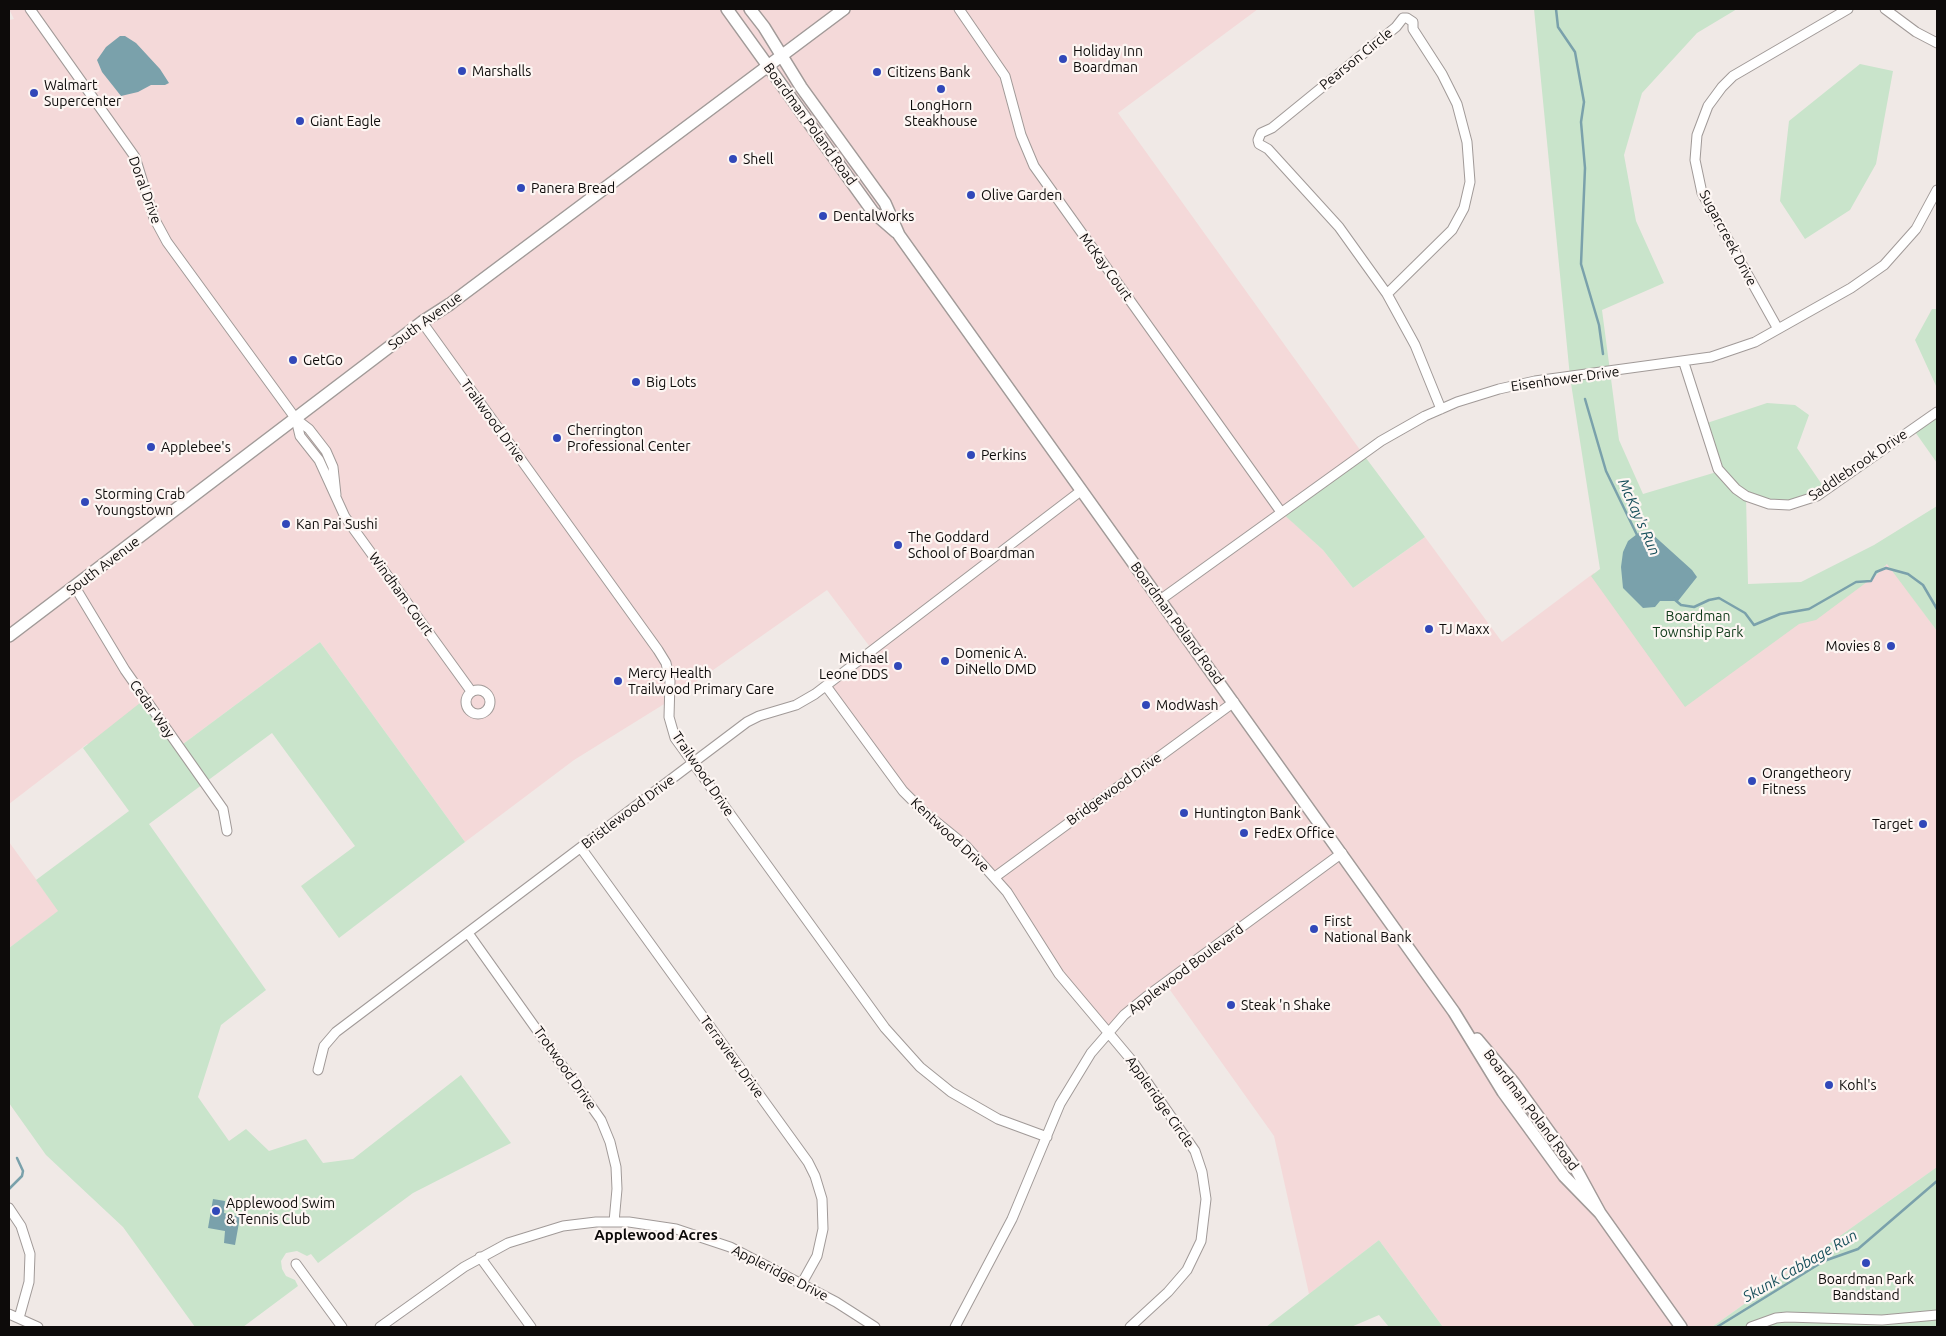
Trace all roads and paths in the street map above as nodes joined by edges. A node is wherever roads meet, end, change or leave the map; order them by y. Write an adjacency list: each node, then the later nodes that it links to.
1 (30, 9): 19 (street, Doral Drive)
2 (727, 9): 10 (main road, Boardman Poland Road)
3 (750, 9): 9 (main road, Boardman Poland Road)
4 (844, 9): 9 (main road, South Avenue)
5 (959, 9): 21 (street, McKay Court)
6 (1848, 9): 15 (street, Sugarcreek Drive)
7 (1884, 9): 8 (street)
8 (1937, 43)
9 (782, 55): 10 (main road, South Avenue); 12 (main road, Boardman Poland Road)
10 (768, 66): 12 (main road, Boardman Poland Road); 14 (main road, South Avenue)
11 (1937, 190): 15 (street, Eisenhower Drive)
12 (900, 235): 20 (main road, Boardman Poland Road)
13 (1387, 294): 13 (street, Pearson Circle); 17 (street, Pearson Circle)
14 (422, 322): 19 (main road, South Avenue); 28 (street, Trailwood Drive)
15 (1778, 329): 16 (street, Eisenhower Drive)
16 (1684, 363): 17 (street, Eisenhower Drive); 18 (street, Saddlebrook Drive)
17 (1441, 409): 21 (street, Eisenhower Drive)
18 (1937, 412)
19 (296, 419): 22 (main road, South Avenue); 26 (street, Windham Court)
20 (1082, 490): 23 (main road, Boardman Poland Road); 25 (street, Bristlewood Drive)
21 (1282, 512): 23 (street, Eisenhower Drive)
22 (74, 587): 24 (main road, South Avenue); 29 (street, Cedar Way)
23 (1160, 600): 27 (main road, Boardman Poland Road)
24 (9, 636)
25 (826, 686): 28 (street, Bristlewood Drive); 32 (street, Kentwood Drive)
26 (471, 691)
27 (1234, 702): 31 (main road, Boardman Poland Road); 32 (street, Bridgewood Drive)
28 (693, 763): 30 (street, Bristlewood Drive); 36 (street, Trailwood Drive)
29 (227, 831)
30 (581, 848): 33 (street, Bristlewood Drive); 41 (street, Terraview Drive)
31 (1342, 853): 34 (street, Applewood Boulevard); 52 (main road, Boardman Poland Road)
32 (994, 877): 34 (street, Kentwood Drive)
33 (468, 933): 35 (street, Bristlewood Drive); 38 (street, Trotwood Drive)
34 (1108, 1033): 36 (street, Applewood Boulevard); 51 (street, Appleridge Circle)
35 (318, 1070)
36 (1046, 1137): 50 (street, Applewood Boulevard)
37 (9, 1208): 44 (street)
38 (614, 1222): 39 (street, Appleridge Drive); 41 (street, Appleridge Drive)
39 (480, 1257): 47 (street, Appleridge Drive); 48 (street)
40 (296, 1264): 46 (street)
41 (802, 1283): 49 (street, Appleridge Drive)
42 (9, 1314): 44 (street)
43 (1937, 1315): 53 (street)
44 (19, 1318): 45 (street)
45 (38, 1327)
46 (342, 1327)
47 (380, 1327)
48 (530, 1327)
49 (875, 1327)
50 (955, 1327)
51 (1130, 1327)
52 (1681, 1327)
53 (1751, 1327)

